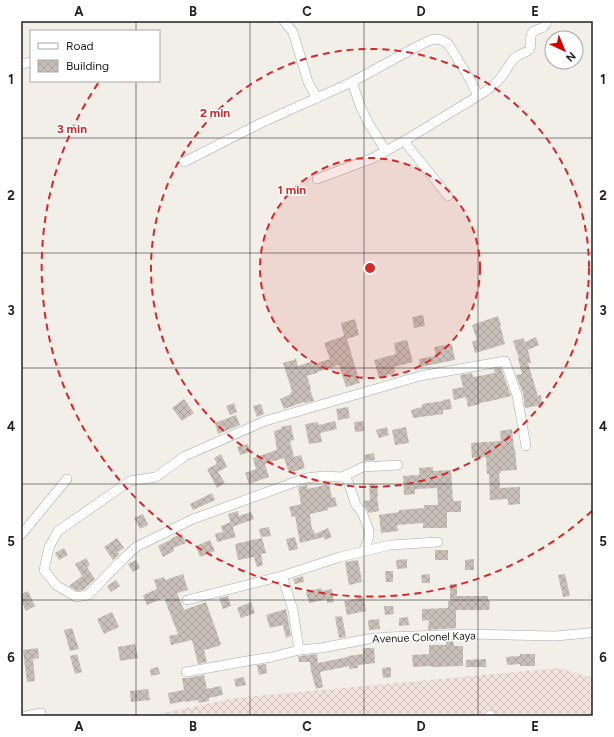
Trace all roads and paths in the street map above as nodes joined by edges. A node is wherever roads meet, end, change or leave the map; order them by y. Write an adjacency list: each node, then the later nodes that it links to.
1 (284, 21): 5 (street)
2 (547, 21): 4 (street)
3 (352, 82): 4 (street); 5 (street); 7 (street)
4 (478, 96): 6 (street)
5 (317, 98): 8 (street)
6 (404, 141): 7 (street); 10 (street)
7 (386, 151): 9 (street)
8 (184, 162)
9 (318, 179)
10 (448, 196)
11 (526, 446): 13 (street)
12 (398, 466): 13 (street)
13 (342, 477): 17 (street)
14 (66, 479): 15 (street)
15 (21, 535)
16 (438, 542): 17 (street)
17 (364, 551): 18 (street)
18 (282, 576): 19 (street); 21 (street)
19 (187, 600)
20 (593, 632): 21 (street, Avenue Colonel Kaya)
21 (299, 650): 22 (street, Avenue Colonel Kaya)
22 (186, 672)
23 (41, 713): 24 (street)
24 (26, 716)

